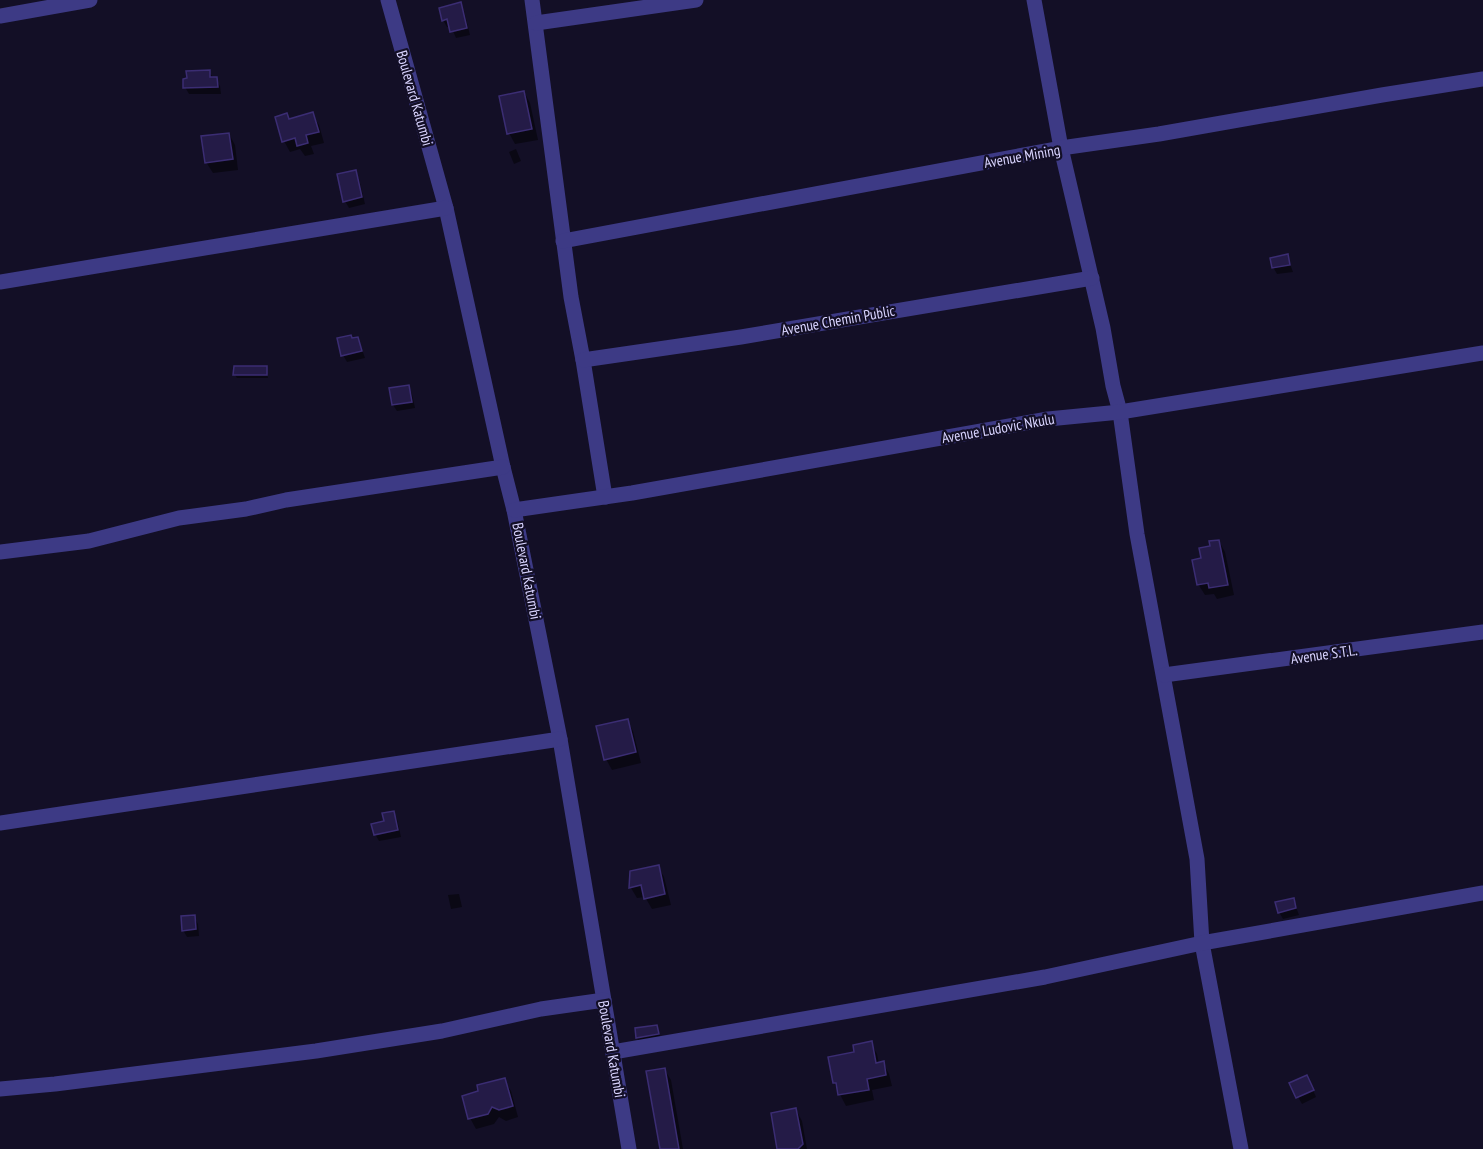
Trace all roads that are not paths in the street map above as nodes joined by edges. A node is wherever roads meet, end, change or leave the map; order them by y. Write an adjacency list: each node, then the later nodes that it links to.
1 (90, 0): 6 (street)
2 (388, 0): 10 (street, Boulevard Katumbi)
3 (532, 0): 7 (street)
4 (696, 0): 7 (street)
5 (1034, 0): 9 (street)
6 (0, 16)
7 (536, 23): 11 (street)
8 (1483, 79): 9 (street, Avenue Mining)
9 (1061, 148): 11 (street, Avenue Mining); 12 (street)
10 (446, 208): 13 (street); 17 (street, Boulevard Katumbi)
11 (563, 241): 15 (street)
12 (1092, 278): 15 (street, Avenue Chemin Public); 16 (street)
13 (0, 282)
14 (1483, 353): 16 (street, Avenue Ludovic Nkulu)
15 (583, 360): 18 (street)
16 (1120, 412): 18 (street, Avenue Ludovic Nkulu); 22 (street)
17 (503, 467): 19 (street, Boulevard Katumbi); 20 (street)
18 (605, 497): 19 (street, Avenue Ludovic Nkulu)
19 (514, 510): 23 (street, Boulevard Katumbi)
20 (0, 552)
21 (1483, 632): 22 (street, Avenue S.T.L.)
22 (1164, 675): 26 (street)
23 (560, 739): 24 (street); 27 (street, Boulevard Katumbi)
24 (0, 823)
25 (1483, 893): 26 (street)
26 (1202, 943): 28 (street); 31 (street)
27 (604, 1000): 28 (street, Boulevard Katumbi); 29 (street)
28 (613, 1052): 30 (street, Boulevard Katumbi)
29 (0, 1089)
30 (629, 1149)
31 (1241, 1149)

